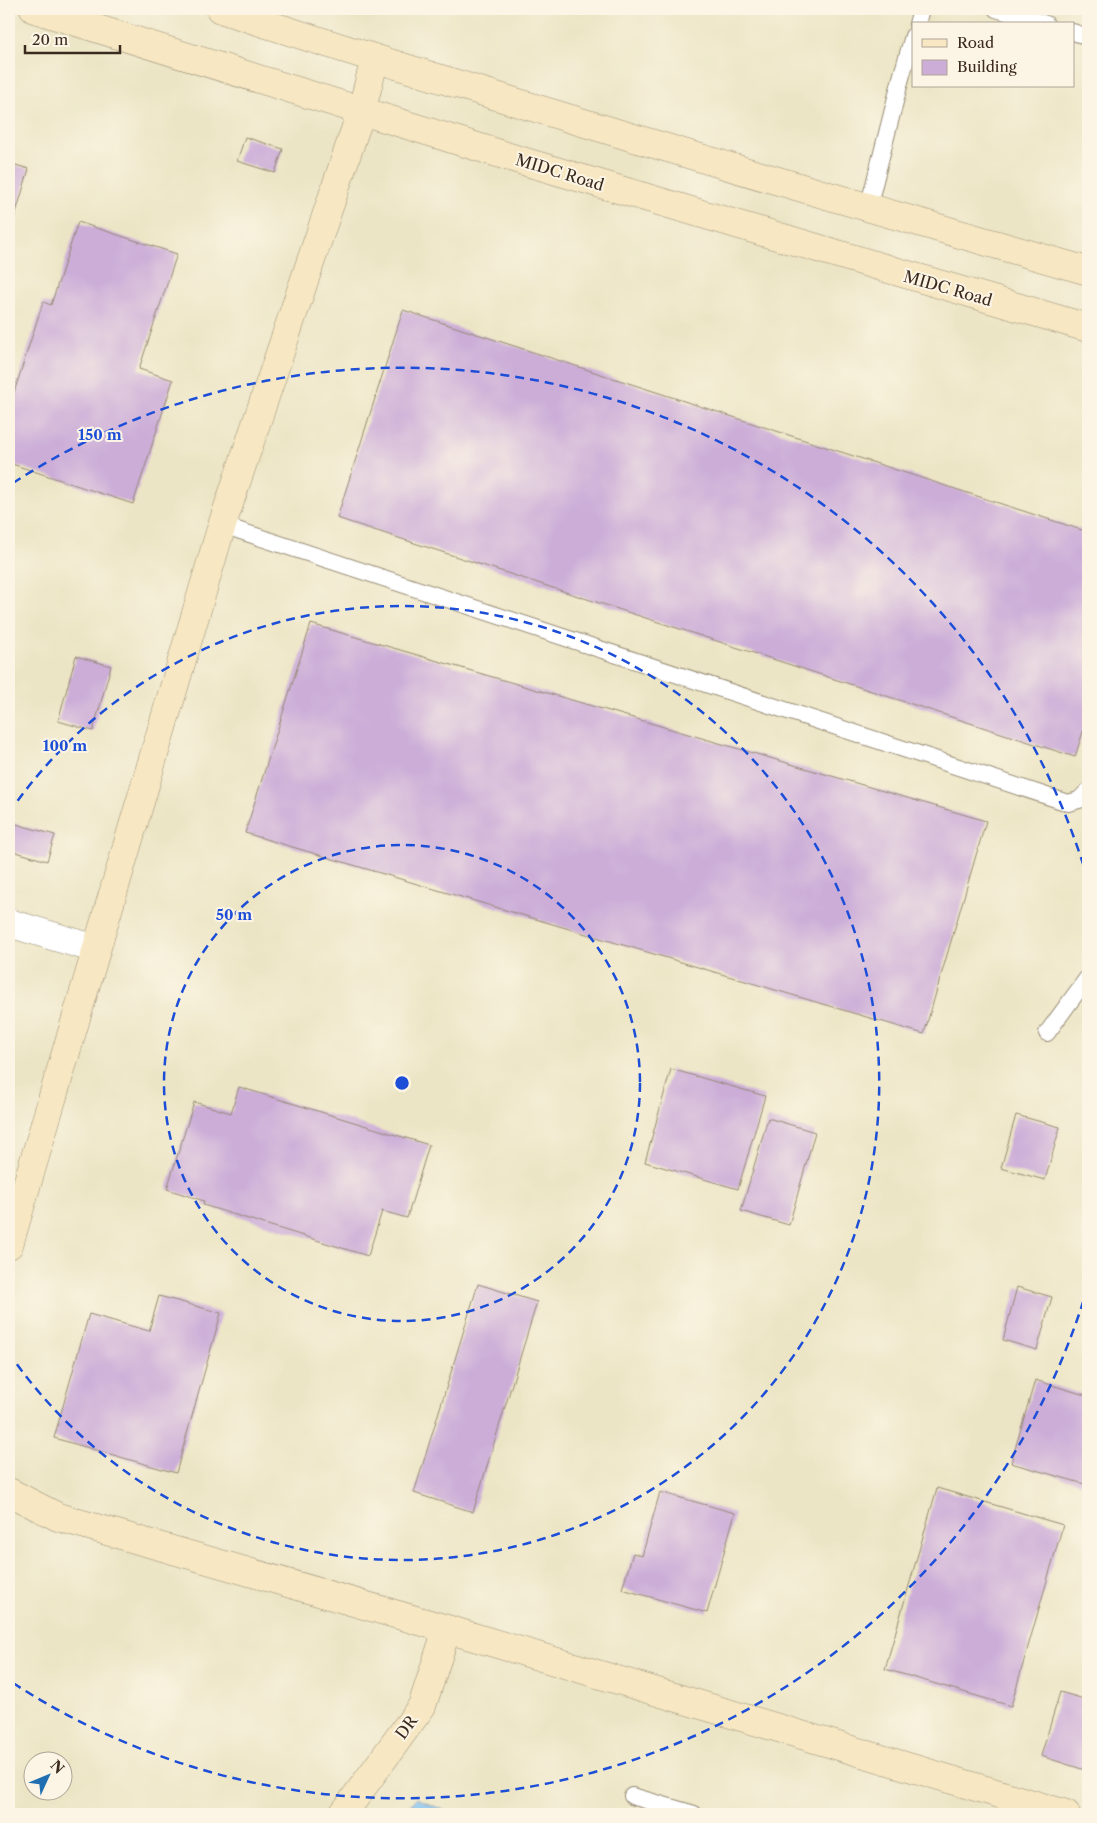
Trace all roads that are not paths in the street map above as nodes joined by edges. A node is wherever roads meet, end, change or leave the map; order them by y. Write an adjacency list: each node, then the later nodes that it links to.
1 (34, 9): 11 (street, MIDC Road)
2 (220, 9): 10 (street)
3 (921, 9): 5 (lane)
4 (996, 9): 6 (lane)
5 (918, 22)
6 (1039, 22)
7 (1074, 32): 8 (lane)
8 (1088, 37)
9 (912, 40): 12 (lane)
10 (375, 59): 11 (street); 12 (street)
11 (361, 112): 14 (street, MIDC Road); 15 (street)
12 (868, 208): 13 (street)
13 (1088, 272)
14 (1088, 328)
15 (222, 525): 16 (lane); 18 (street)
16 (1088, 791)
17 (9, 923): 18 (street)
18 (96, 949): 21 (street)
19 (1088, 977): 20 (lane)
20 (1047, 1033)
21 (9, 1245)
22 (9, 1492): 23 (street)
23 (447, 1629): 25 (street, DR); 27 (street)
24 (632, 1796): 26 (lane)
25 (343, 1814)
26 (694, 1814)
27 (1066, 1814)

